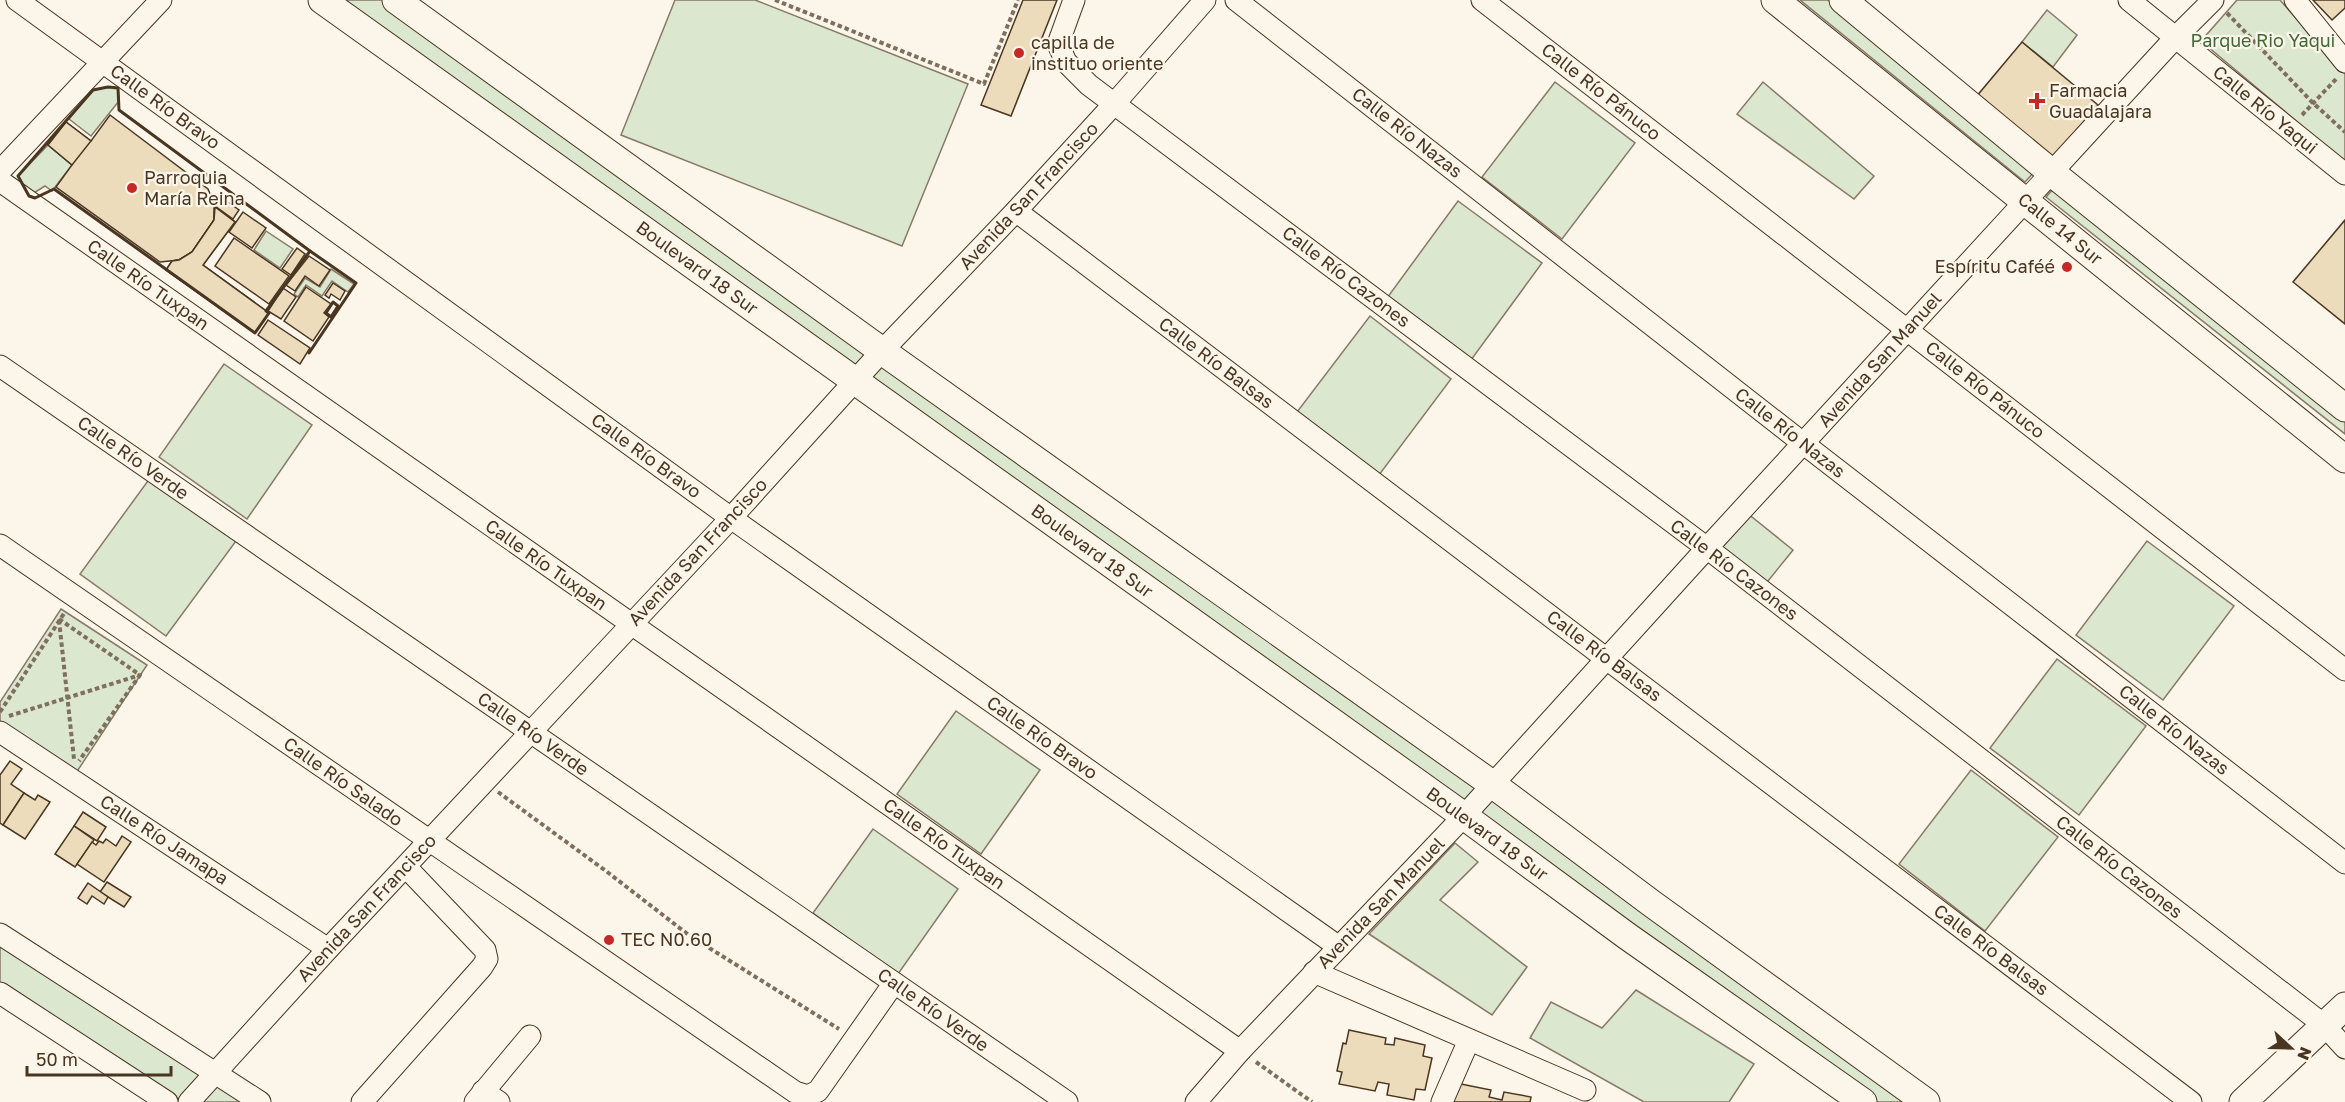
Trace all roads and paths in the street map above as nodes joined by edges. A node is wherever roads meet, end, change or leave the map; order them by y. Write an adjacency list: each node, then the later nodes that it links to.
1 (17, 0): 17 (street, Calle Río Bravo)
2 (161, 0): 17 (street)
3 (322, 0): 33 (main road, Boulevard 18 Sur)
4 (396, 0): 31 (main road)
5 (775, 0): 6 (path)
6 (1018, 0)
7 (1074, 0): 21 (street, Calle Río Cazones)
8 (1205, 0): 21 (street, Avenida San Francisco)
9 (1236, 0): 35 (street, Calle Río Nazas)
10 (1482, 0): 30 (street, Calle Río Pánuco)
11 (1775, 0): 28 (main road, Calle 14 Sur)
12 (1843, 0): 25 (main road)
13 (2129, 0): 16 (street, Calle Río Yaqui)
14 (2295, 0): 18 (street)
15 (2218, 4): 16 (street, Avenida San Manuel); 20 (path)
16 (2175, 38): 22 (street, Calle Río Yaqui); 25 (street, Avenida San Manuel)
17 (103, 62): 24 (street); 37 (street, Calle Río Bravo)
18 (2345, 62)
19 (2345, 70): 20 (path)
20 (2313, 103): 22 (path); 23 (path)
21 (1115, 104): 29 (street, Avenida San Francisco); 39 (street, Calle Río Cazones)
22 (2289, 129): 26 (street, Calle Río Yaqui)
23 (2345, 132)
24 (0, 171)
25 (2052, 173): 28 (street, Avenida San Manuel); 34 (main road)
26 (2345, 174)
27 (0, 181): 41 (street, Calle Río Tuxpan)
28 (2026, 201): 30 (street, Avenida San Manuel); 36 (main road, Calle 14 Sur)
29 (1016, 211): 31 (street, Avenida San Francisco); 42 (street, Calle Río Balsas)
30 (1906, 330): 35 (street, Avenida San Manuel); 43 (street, Calle Río Pánuco)
31 (882, 351): 33 (street, Avenida San Francisco); 51 (main road)
32 (0, 366): 49 (street, Calle Río Verde)
33 (855, 381): 37 (street, Avenida San Francisco); 52 (main road, Boulevard 18 Sur)
34 (2345, 408)
35 (1804, 444): 39 (street, Avenida San Manuel); 55 (street, Calle Río Nazas)
36 (2345, 459)
37 (731, 518): 41 (street, Avenida San Francisco); 61 (street, Calle Río Bravo)
38 (0, 544): 53 (street, Calle Río Salado)
39 (1707, 548): 42 (street, Avenida San Manuel); 69 (street, Calle Río Cazones)
40 (59, 620): 44 (path); 45 (path); 46 (path)
41 (630, 624): 49 (street, Avenida San Francisco); 74 (street, Calle Río Tuxpan)
42 (1606, 658): 51 (street, Avenida San Manuel); 88 (street, Calle Río Balsas)
43 (2345, 670)
44 (140, 675): 45 (path); 45 (path)
45 (68, 698): 47 (path)
46 (0, 712)
47 (0, 719)
48 (0, 732): 62 (street, Calle Río Jamapa)
49 (530, 733): 50 (street, Avenida San Francisco); 65 (street, Calle Río Verde)
50 (484, 782): 53 (street, Avenida San Francisco); 71 (path)
51 (1492, 784): 52 (street, Avenida San Manuel); 54 (main road)
52 (1464, 816): 57 (main road, Boulevard 18 Sur); 61 (street, Avenida San Manuel)
53 (429, 842): 56 (street, Avenida San Francisco); 71 (street, Calle Río Salado)
54 (1576, 847): 57 (main road); 58 (main road)
55 (2345, 862)
56 (406, 867): 62 (street, Avenida San Francisco); 81 (street)
57 (1553, 882): 60 (main road, Boulevard 18 Sur)
58 (1651, 903): 60 (main road); 64 (main road)
59 (0, 934): 75 (street)
60 (1627, 936): 67 (main road, Boulevard 18 Sur)
61 (1339, 947): 63 (street, Avenida San Manuel)
62 (328, 949): 75 (street, Avenida San Francisco)
63 (1314, 972): 72 (street); 74 (street, Avenida San Manuel)
64 (1750, 974): 67 (main road); 87 (main road)
65 (894, 983): 71 (street); 82 (street, Calle Río Verde)
66 (0, 993): 78 (street)
67 (1727, 1005): 86 (main road, Boulevard 18 Sur)
68 (2345, 1006): 69 (main road)
69 (2324, 1025): 73 (street, Calle Río Cazones); 89 (main road)
70 (530, 1036): 77 (street)
71 (855, 1039)
72 (1469, 1040): 76 (street); 85 (street)
73 (2345, 1048)
74 (1240, 1051): 83 (street, Avenida San Manuel); 84 (path)
75 (215, 1073): 79 (street, Avenida San Francisco); 80 (street)
76 (1585, 1090)
77 (486, 1098)
78 (167, 1102)
79 (189, 1102)
80 (260, 1102)
81 (362, 1102)
82 (1067, 1102)
83 (1196, 1102)
84 (1312, 1102)
85 (1442, 1102)
86 (1863, 1102)
87 (1926, 1102)
88 (2191, 1102)
89 (2243, 1102)

